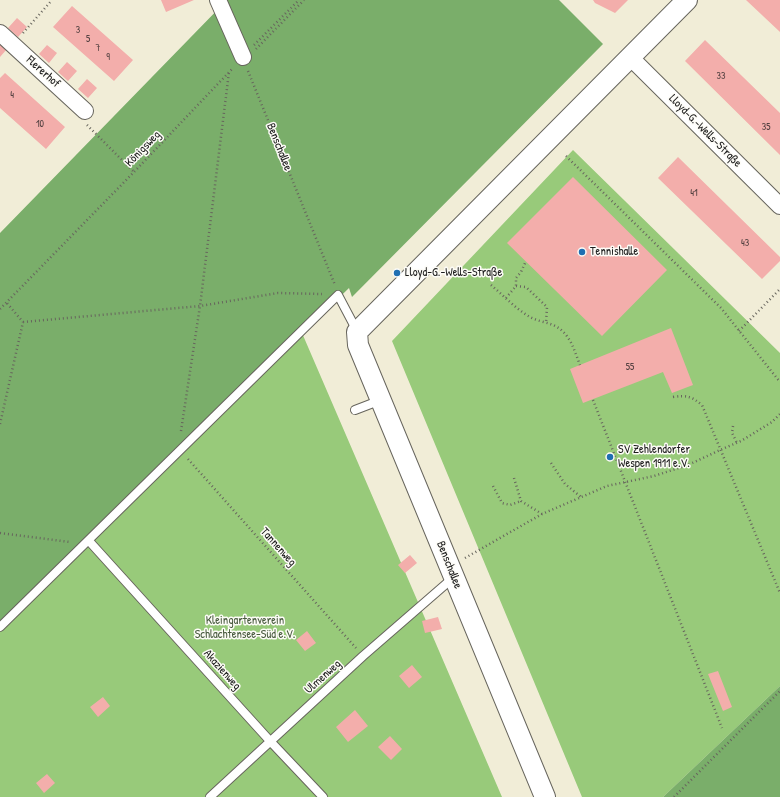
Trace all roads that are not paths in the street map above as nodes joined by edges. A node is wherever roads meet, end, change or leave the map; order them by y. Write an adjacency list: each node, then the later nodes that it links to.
1 (218, 0): 4 (street)
2 (687, 0): 5 (street)
3 (0, 33): 6 (street, Flererhof)
4 (243, 57)
5 (630, 57): 7 (street, Lloyd-G.-Wells-Straße); 8 (street)
6 (85, 111)
7 (780, 206)
8 (357, 332): 9 (street, Benschallee); 11 (lane)
9 (381, 400): 10 (lane); 12 (street, Benschallee)
10 (355, 410)
11 (87, 543): 13 (lane); 14 (lane, Akazienweg)
12 (458, 568): 14 (lane, Ulmenweg); 17 (street, Benschallee)
13 (0, 627)
14 (270, 740): 15 (lane, Ulmenweg); 16 (lane, Akazienweg)
15 (210, 797)
16 (323, 797)
17 (545, 797)

